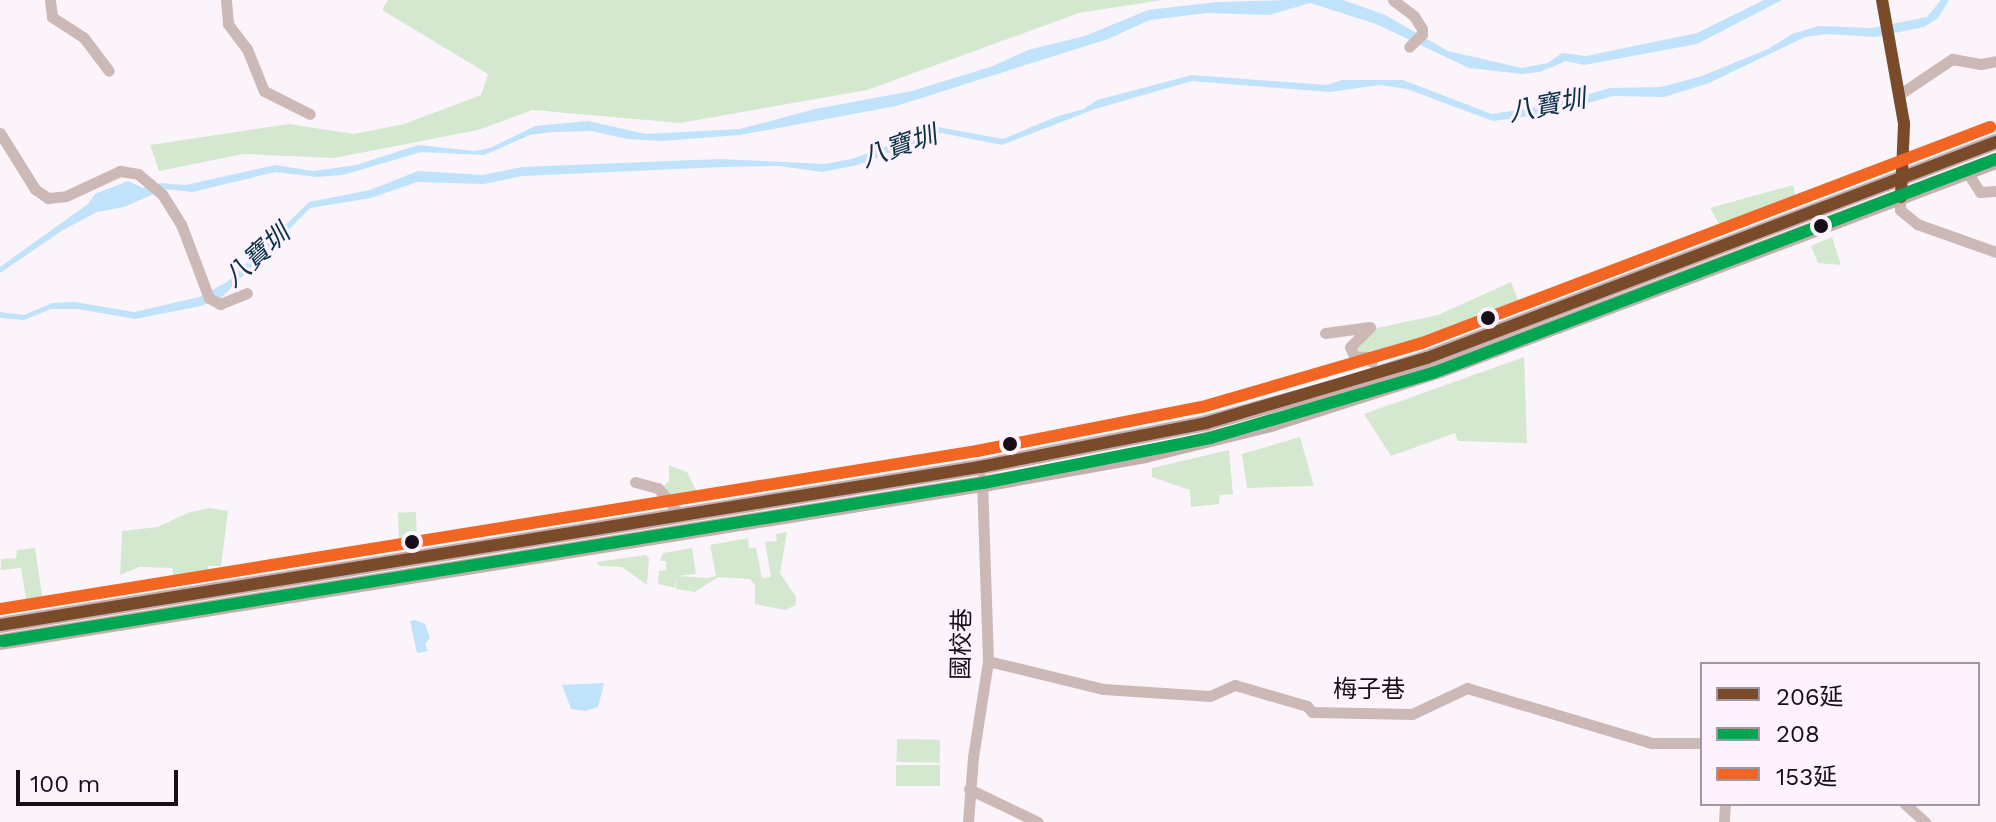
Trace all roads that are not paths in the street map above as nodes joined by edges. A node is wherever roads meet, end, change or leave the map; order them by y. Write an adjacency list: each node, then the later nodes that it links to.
1 (50, 0): 7 (street)
2 (226, 0): 9 (street)
3 (1393, 0): 5 (street)
4 (1882, 0): 8 (street)
5 (1409, 47)
6 (1996, 61): 8 (street)
7 (109, 71)
8 (1900, 94): 14 (street)
9 (310, 114)
10 (0, 133): 18 (street)
11 (1996, 142): 14 (main road)
12 (1996, 161): 13 (main road)
13 (1967, 172): 15 (street); 16 (main road)
14 (1903, 177): 16 (street); 21 (main road)
15 (1987, 193)
16 (1901, 197): 17 (street); 23 (main road)
17 (1996, 252)
18 (247, 293)
19 (1325, 333): 20 (street)
20 (1372, 362)
21 (980, 467): 23 (street, 國校巷); 24 (main road)
22 (635, 482): 24 (street)
23 (983, 484): 26 (main road); 27 (street, 國校巷)
24 (681, 516): 25 (main road)
25 (0, 625)
26 (0, 642)
27 (988, 661): 28 (street, 梅子巷); 29 (street, 國校巷)
28 (1700, 743)
29 (969, 789): 31 (street, 國校巷); 32 (street)
30 (1907, 806): 33 (street)
31 (968, 822)
32 (1038, 822)
33 (1925, 822)

